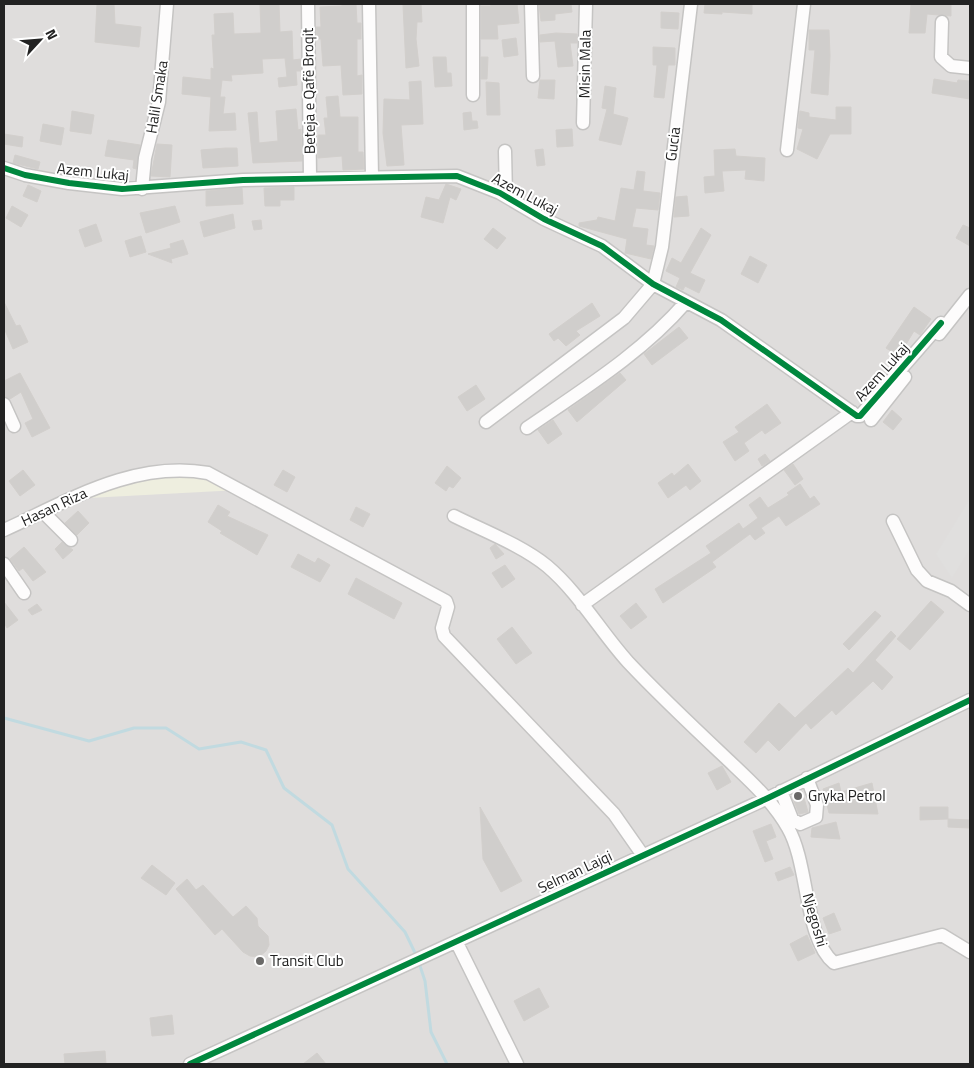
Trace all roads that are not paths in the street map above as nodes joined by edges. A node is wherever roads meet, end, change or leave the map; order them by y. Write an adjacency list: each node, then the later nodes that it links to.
1 (167, 4): 19 (street, Halil Smaka)
2 (308, 4): 17 (street, Beteja e Qafë Broqit)
3 (369, 4): 18 (street)
4 (473, 4): 12 (street)
5 (531, 4): 11 (street)
6 (586, 4): 13 (street, Misin Mala)
7 (691, 4): 21 (street, Gucia)
8 (804, 4): 14 (street)
9 (942, 22): 10 (street)
10 (970, 68)
11 (533, 76)
12 (473, 95)
13 (584, 123)
14 (787, 150)
15 (505, 151): 20 (street)
16 (4, 168): 19 (street, Azem Lukaj)
17 (310, 177): 18 (street, Azem Lukaj); 19 (street, Azem Lukaj)
18 (372, 177): 20 (street, Azem Lukaj)
19 (142, 189)
20 (506, 196): 21 (street, Azem Lukaj)
21 (653, 284): 23 (street, Azem Lukaj); 28 (street)
22 (970, 295): 27 (street, Azem Lukaj)
23 (686, 302): 26 (street, Azem Lukaj); 30 (street)
24 (941, 323): 26 (street, Azem Lukaj)
25 (4, 404): 29 (street)
26 (852, 412): 38 (street)
27 (871, 420)
28 (486, 422)
29 (14, 426)
30 (527, 428)
31 (44, 512): 34 (street, Hasan Riza); 35 (street); 44 (street, Hasan Riza)
32 (454, 516): 38 (street)
33 (893, 522): 39 (street)
34 (4, 530)
35 (72, 540)
36 (4, 564): 37 (street)
37 (24, 593)
38 (582, 605): 43 (street)
39 (970, 605)
40 (970, 700): 41 (street, Selman Lajqi)
41 (807, 778): 42 (street, Selman Lajqi); 42 (street)
42 (782, 791): 43 (street, Selman Lajqi)
43 (768, 798): 44 (street, Selman Lajqi); 46 (street, Njegoshi)
44 (642, 854): 45 (street, Selman Lajqi)
45 (457, 943): 47 (street, Selman Lajqi); 48 (street)
46 (970, 952)
47 (190, 1064)
48 (517, 1064)

